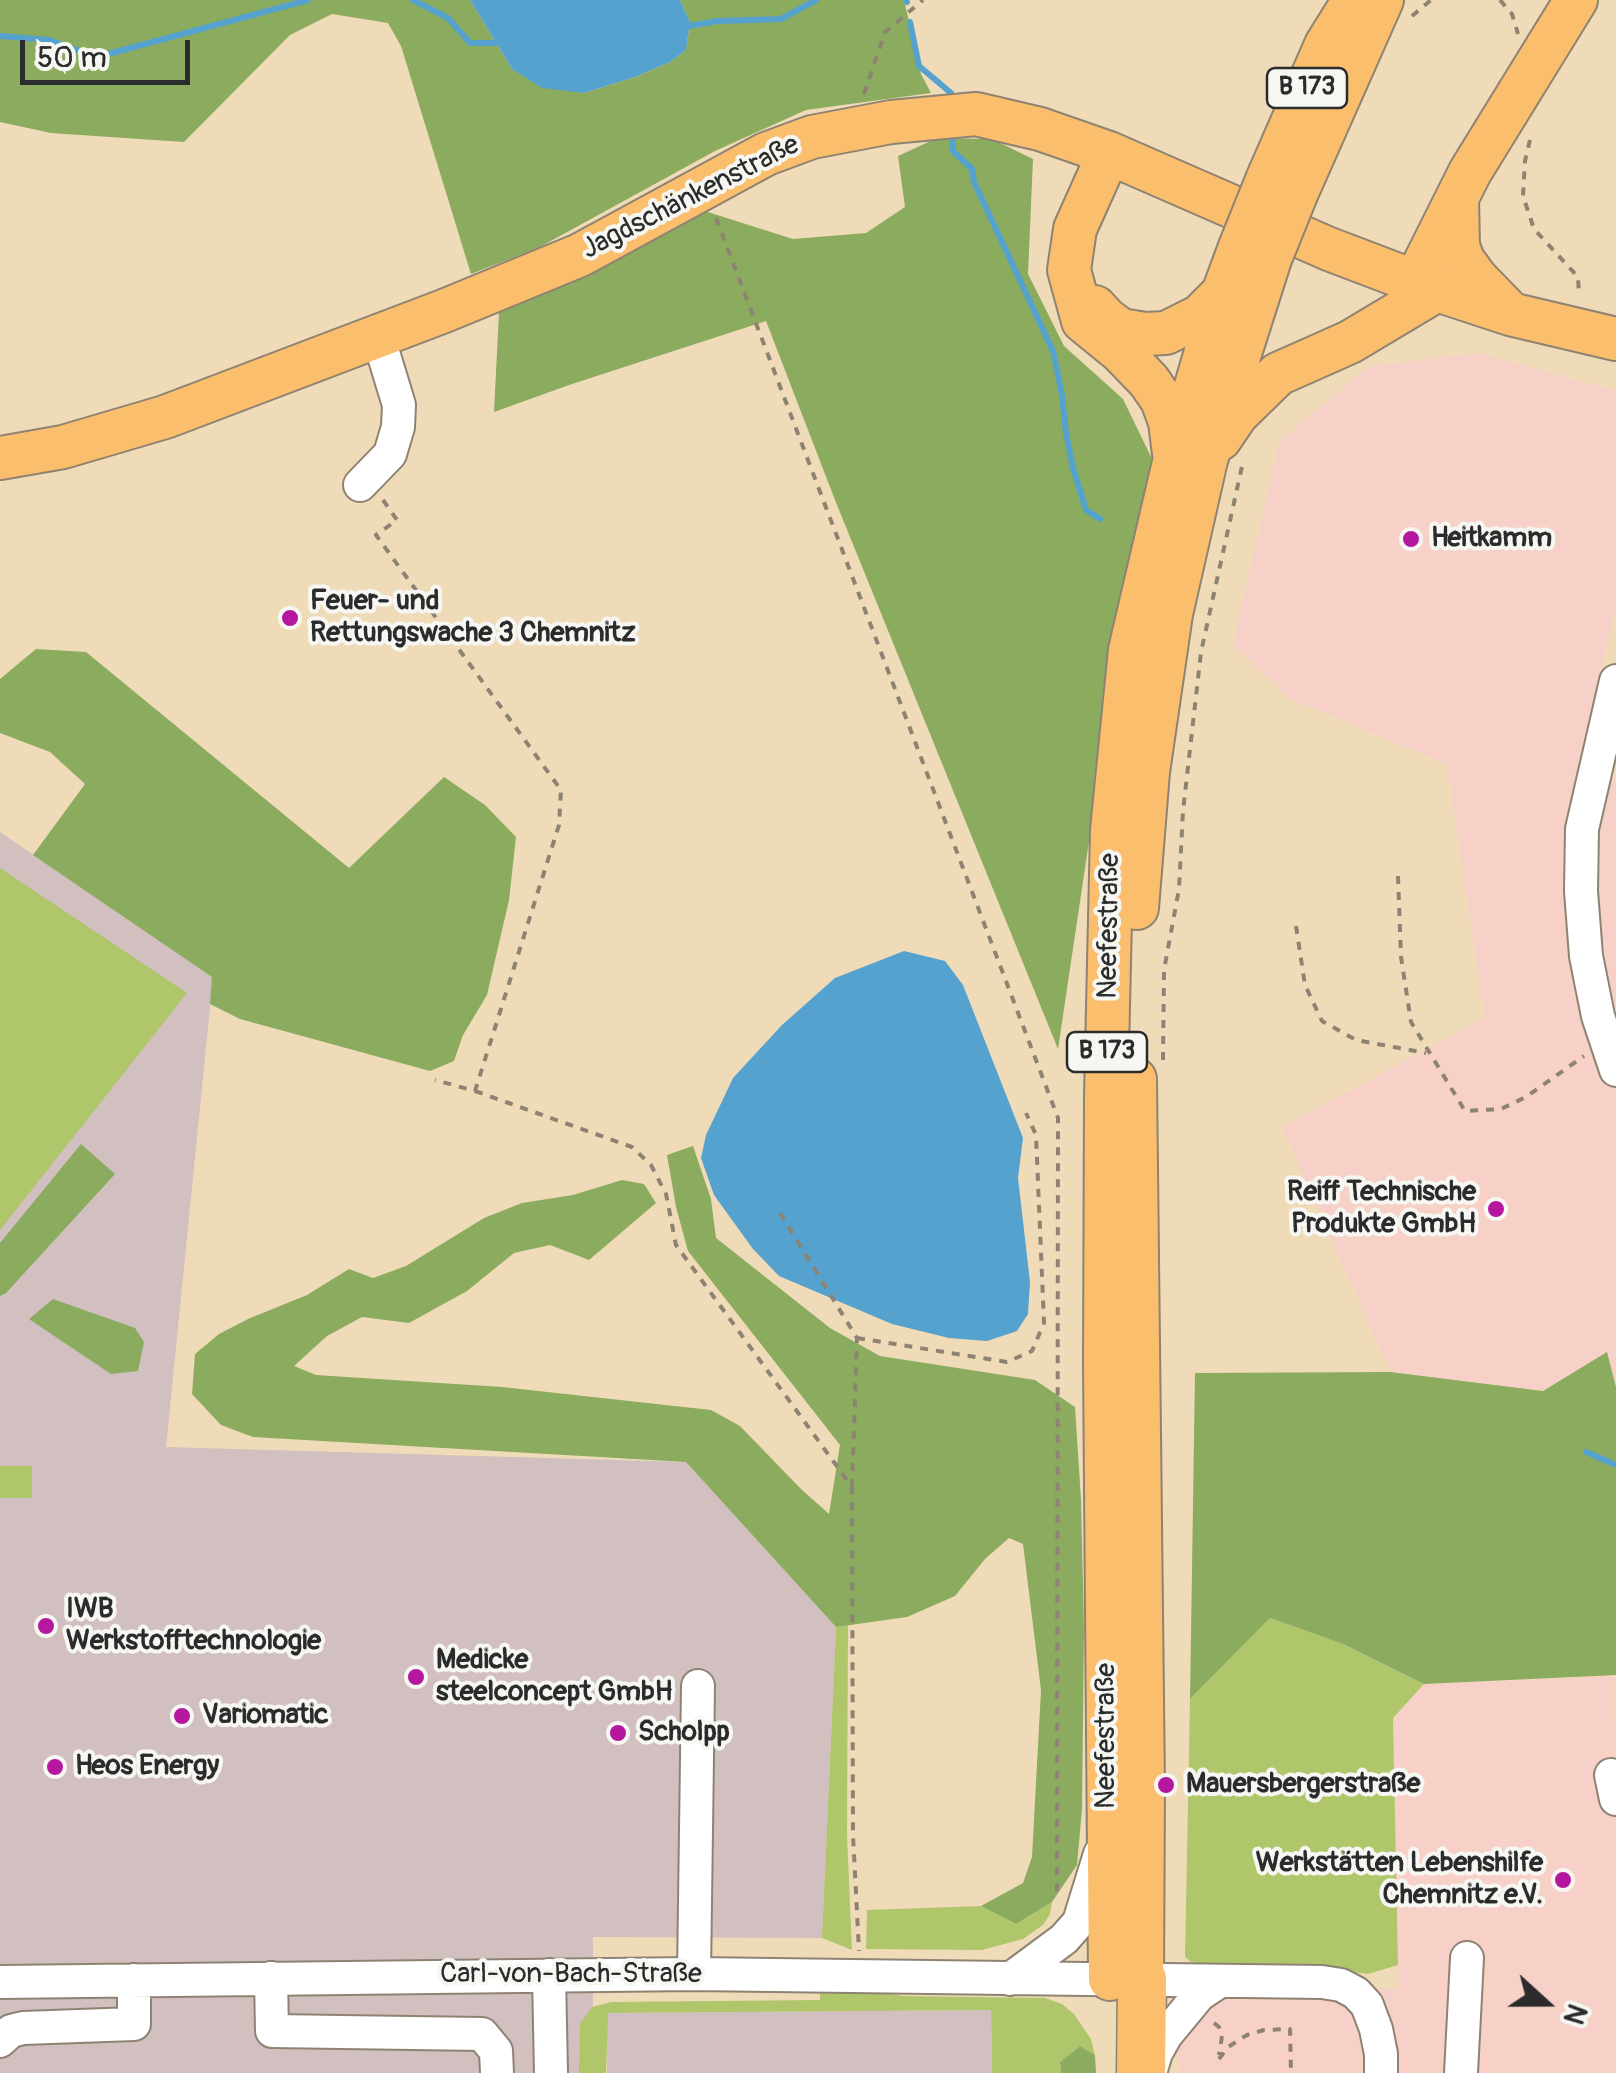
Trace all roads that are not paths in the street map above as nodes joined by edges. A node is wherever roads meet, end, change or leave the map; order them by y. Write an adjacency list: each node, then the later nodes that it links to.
1 (1398, 0): 3 (main road, Neefestraße)
2 (1562, 4): 5 (main road)
3 (1367, 12): 6 (main road, Neefestraße / B 173, bridge)
4 (1109, 154): 7 (main road); 8 (main road, Jagdschänkenstraße); 11 (main road, Jagdschänkenstraße)
5 (1457, 200): 8 (main road); 10 (main road)
6 (1255, 253): 9 (main road, Neefestraße / B 173); 14 (main road, Neefestraße / B 173)
7 (1069, 270): 9 (main road); 14 (main road)
8 (1426, 286): 10 (main road, Jagdschänkenstraße); 14 (main road)
9 (1223, 293): 14 (main road, Neefestraße / B 173)
10 (1510, 314): 12 (main road, Jagdschänkenstraße)
11 (378, 336): 13 (main road, Jagdschänkenstraße); 15 (street)
12 (1616, 339)
13 (0, 458)
14 (1208, 459): 19 (main road, Neefestraße / B 173); 25 (main road, Neefestraße / B 173)
15 (363, 481)
16 (1616, 681): 17 (street)
17 (1616, 1070)
18 (698, 1686): 22 (street)
19 (1107, 1834): 24 (street); 25 (main road, Neefestraße / B 173)
20 (1467, 1958): 36 (street)
21 (549, 1974): 22 (street, Carl-von-Bach-Straße); 23 (street, Carl-von-Bach-Straße); 31 (street)
22 (694, 1974): 24 (street, Carl-von-Bach-Straße)
23 (271, 1978): 26 (street, Carl-von-Bach-Straße); 30 (street)
24 (1010, 1978): 25 (street, Carl-von-Bach-Straße)
25 (1126, 1979): 27 (street); 32 (highway, Neefestraße / B 173); 33 (highway, Neefestraße / B 173)
26 (134, 1980): 28 (street, Carl-von-Bach-Straße); 29 (street)
27 (1220, 1981): 34 (street); 35 (street)
28 (0, 1982)
29 (0, 2041)
30 (496, 2073)
31 (551, 2073)
32 (1109, 2073)
33 (1141, 2073)
34 (1150, 2073)
35 (1380, 2073)
36 (1462, 2073)

